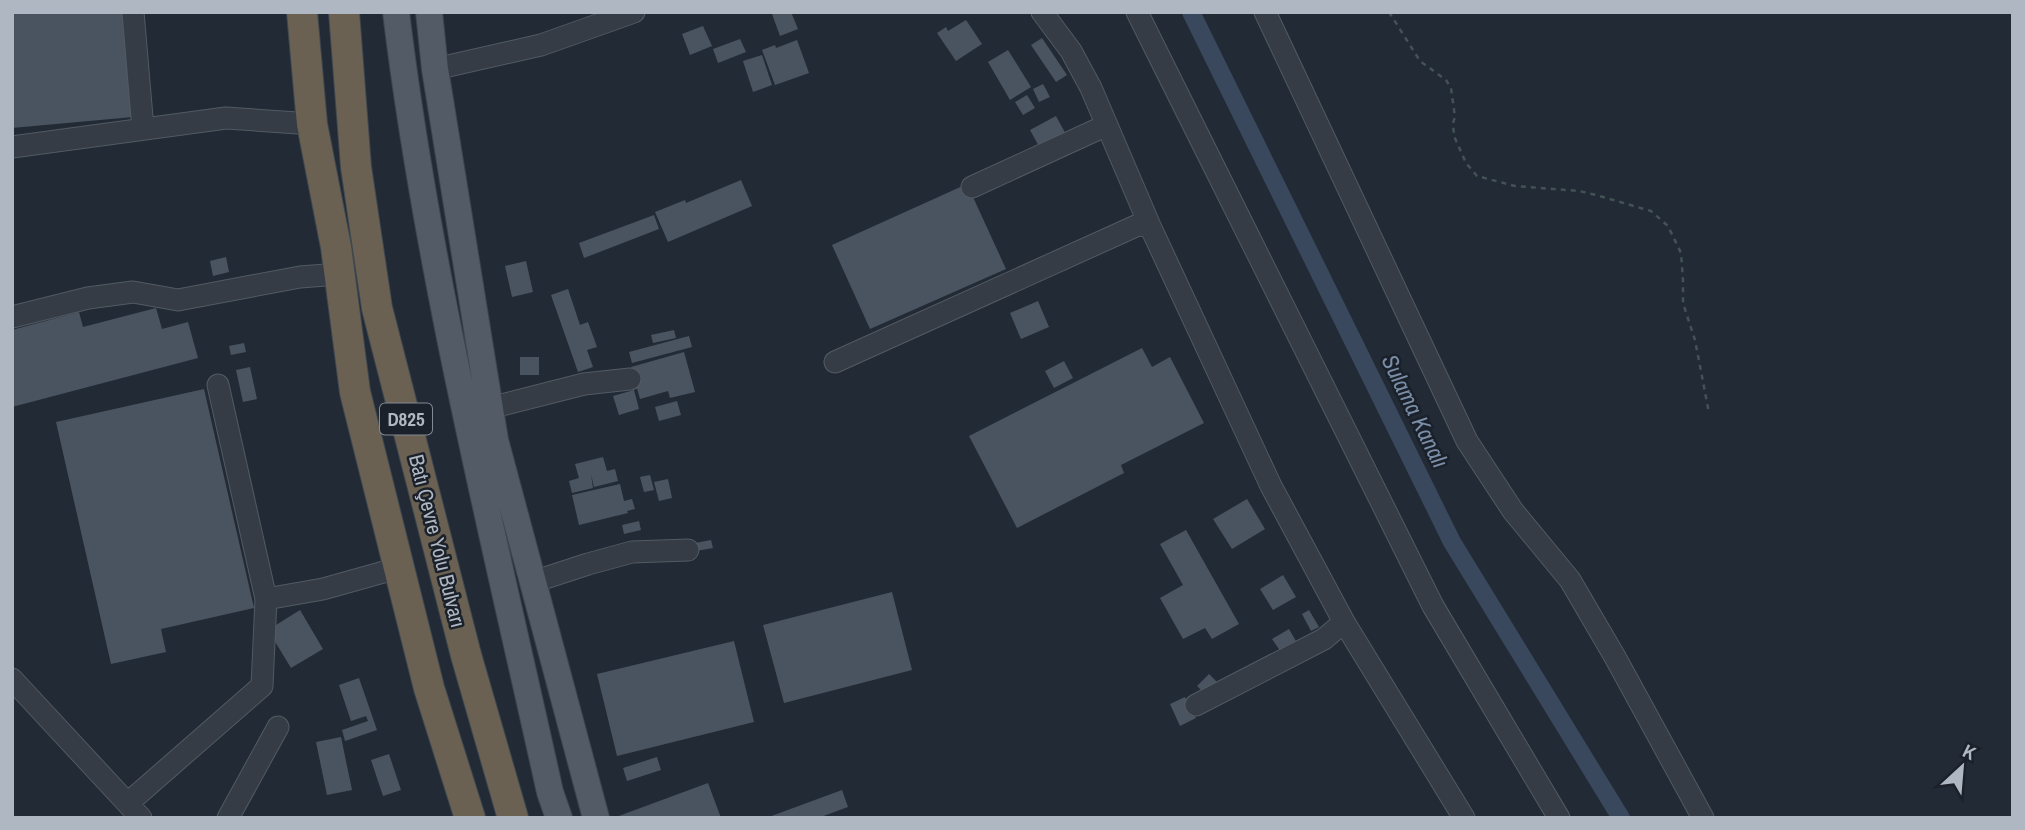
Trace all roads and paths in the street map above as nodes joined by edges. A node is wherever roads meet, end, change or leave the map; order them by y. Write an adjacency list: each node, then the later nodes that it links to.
1 (133, 12): 14 (street)
2 (302, 12): 12 (highway, Batı Çevre Yolu Bulvarı / D825)
3 (344, 12): 36 (highway, Batı Çevre Yolu Bulvarı / D825)
4 (396, 12): 37 (main road)
5 (429, 12): 11 (main road)
6 (634, 12): 11 (street)
7 (1042, 12): 13 (street)
8 (1137, 12): 40 (street)
9 (1265, 12): 41 (street)
10 (1389, 12): 24 (path)
11 (435, 69): 23 (main road)
12 (312, 124): 14 (street); 18 (highway, Batı Çevre Yolu Bulvarı / D825)
13 (1107, 125): 16 (street); 17 (street)
14 (142, 129): 15 (street)
15 (12, 147)
16 (972, 187)
17 (1150, 226): 20 (street); 29 (street)
18 (340, 274): 19 (street); 26 (highway, Batı Çevre Yolu Bulvarı / D825)
19 (12, 317)
20 (835, 362)
21 (631, 379): 23 (street)
22 (218, 385): 28 (street)
23 (490, 408): 27 (main road)
24 (1709, 413)
25 (688, 550): 27 (street)
26 (398, 568): 28 (street); 35 (highway, Batı Çevre Yolu Bulvarı / D825)
27 (533, 582): 38 (main road)
28 (266, 598): 33 (street)
29 (1344, 622): 31 (street); 39 (street)
30 (12, 679): 33 (street)
31 (1196, 705)
32 (278, 727): 34 (street)
33 (134, 810)
34 (228, 818)
35 (470, 818)
36 (513, 818)
37 (559, 818)
38 (596, 818)
39 (1464, 818)
40 (1559, 818)
41 (1703, 818)

